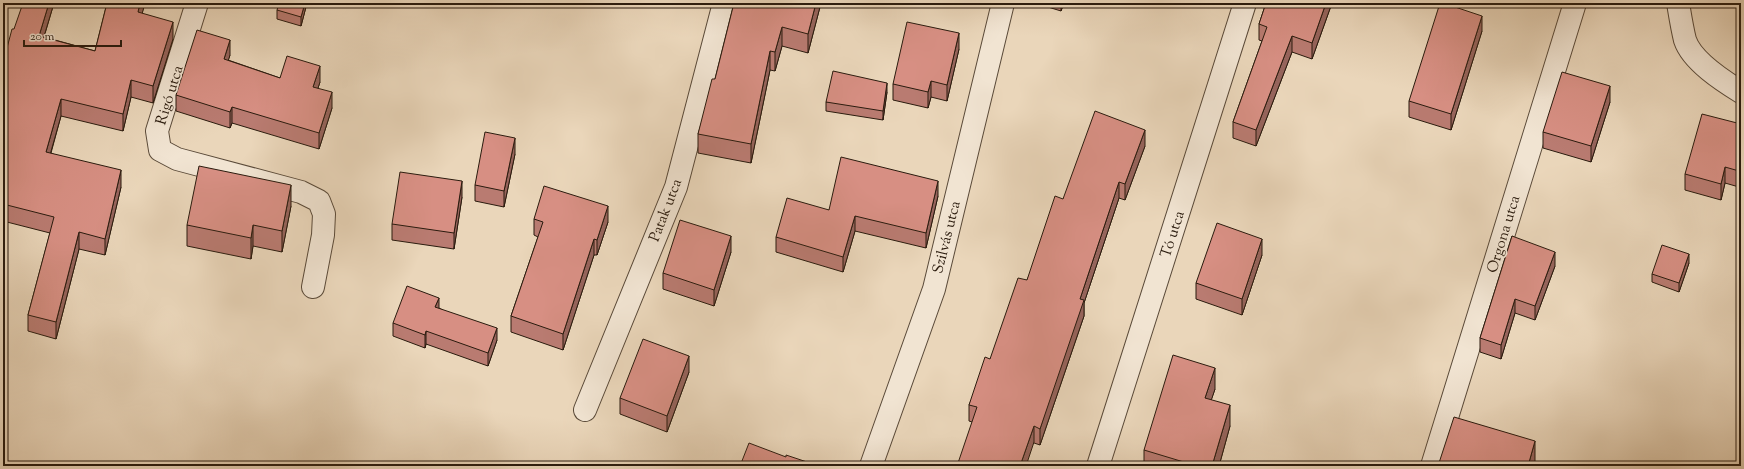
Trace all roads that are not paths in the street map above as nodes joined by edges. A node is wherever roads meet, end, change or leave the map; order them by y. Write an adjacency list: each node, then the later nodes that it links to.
1 (197, 3): 8 (street, Rigó utca)
2 (724, 3): 9 (street, Patak utca)
3 (1004, 3): 10 (street, Szilvás utca)
4 (1245, 3): 11 (street, Tó utca)
5 (1575, 3): 12 (street, Orgona utca)
6 (1678, 3): 7 (street)
7 (1741, 92)
8 (312, 287)
9 (586, 410)
10 (871, 466)
11 (1098, 466)
12 (1432, 466)

